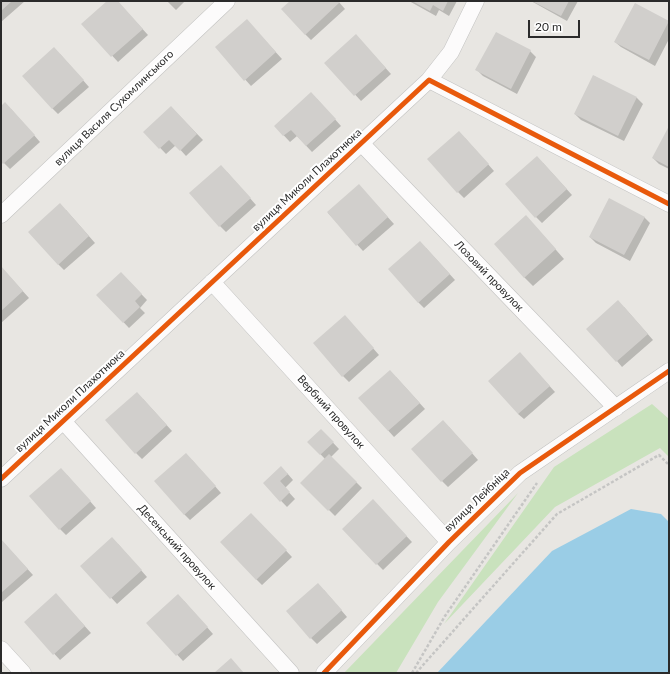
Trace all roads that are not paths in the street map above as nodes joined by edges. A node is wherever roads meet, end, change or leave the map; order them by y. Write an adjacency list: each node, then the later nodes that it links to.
1 (227, 1): 6 (street, вулиця Василя Сухомлинського)
2 (476, 1): 3 (street, вулиця Миколи Плахотнюка)
3 (429, 80): 4 (street, вулиця Миколи Плахотнюка); 5 (street)
4 (361, 143): 7 (street, вулиця Миколи Плахотнюка); 9 (street, Лозовий провулок)
5 (669, 204)
6 (1, 215)
7 (212, 282): 10 (street, вулиця Миколи Плахотнюка); 12 (street, Вербний провулок)
8 (669, 371): 9 (street, вулиця Лейбніца)
9 (616, 408): 12 (street, вулиця Лейбніца)
10 (62, 421): 11 (street, вулиця Миколи Плахотнюка); 15 (street, Десенський провулок)
11 (1, 479)
12 (449, 542): 16 (street, вулиця Лейбніца)
13 (1, 649): 14 (street)
14 (23, 673)
15 (291, 673)
16 (324, 673)

